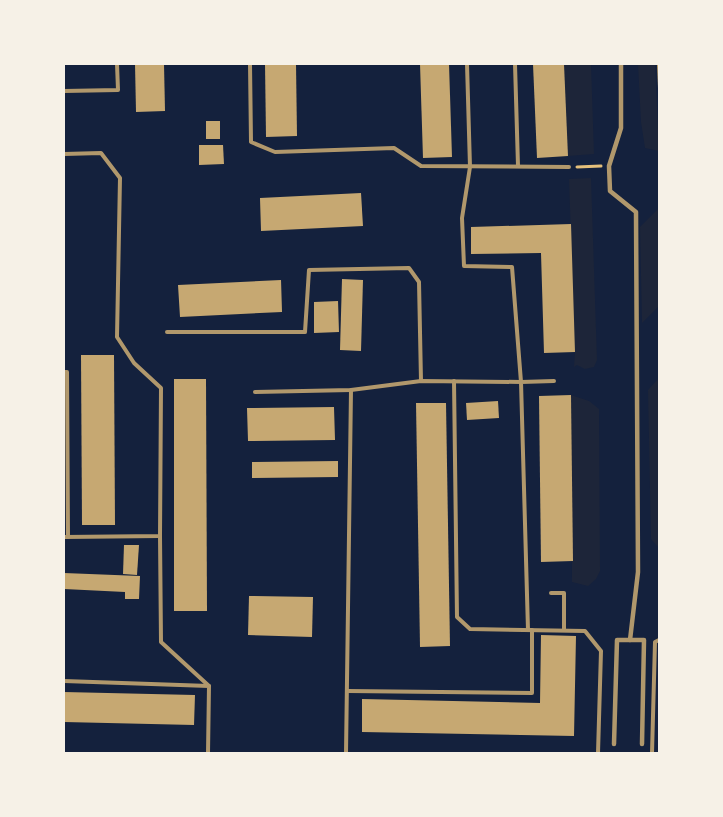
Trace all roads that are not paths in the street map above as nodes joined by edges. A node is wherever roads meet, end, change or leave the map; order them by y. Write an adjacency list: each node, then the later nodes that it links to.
1 (117, 64): 6 (lane)
2 (250, 64): 8 (lane)
3 (467, 64): 8 (lane)
4 (515, 64): 9 (lane)
5 (621, 64): 24 (street)
6 (64, 91)
7 (64, 154): 19 (lane)
8 (470, 166): 9 (lane); 16 (lane)
9 (518, 166): 10 (lane)
10 (569, 167)
11 (167, 332): 13 (lane)
12 (64, 372): 20 (lane)
13 (422, 381): 14 (lane); 17 (lane)
14 (454, 381): 16 (lane); 22 (lane)
15 (554, 381): 16 (lane)
16 (521, 382): 22 (lane)
17 (351, 390): 18 (lane); 28 (lane)
18 (255, 392)
19 (160, 536): 20 (lane); 27 (lane)
20 (66, 537)
21 (551, 593): 23 (lane)
22 (530, 630): 23 (lane); 28 (lane)
23 (564, 630): 33 (lane)
24 (630, 640): 29 (street); 30 (street)
25 (659, 640): 34 (lane)
26 (64, 681): 27 (lane)
27 (209, 686): 31 (lane)
28 (348, 691): 32 (lane)
29 (614, 744)
30 (642, 744)
31 (208, 753)
32 (346, 753)
33 (598, 753)
34 (652, 753)

